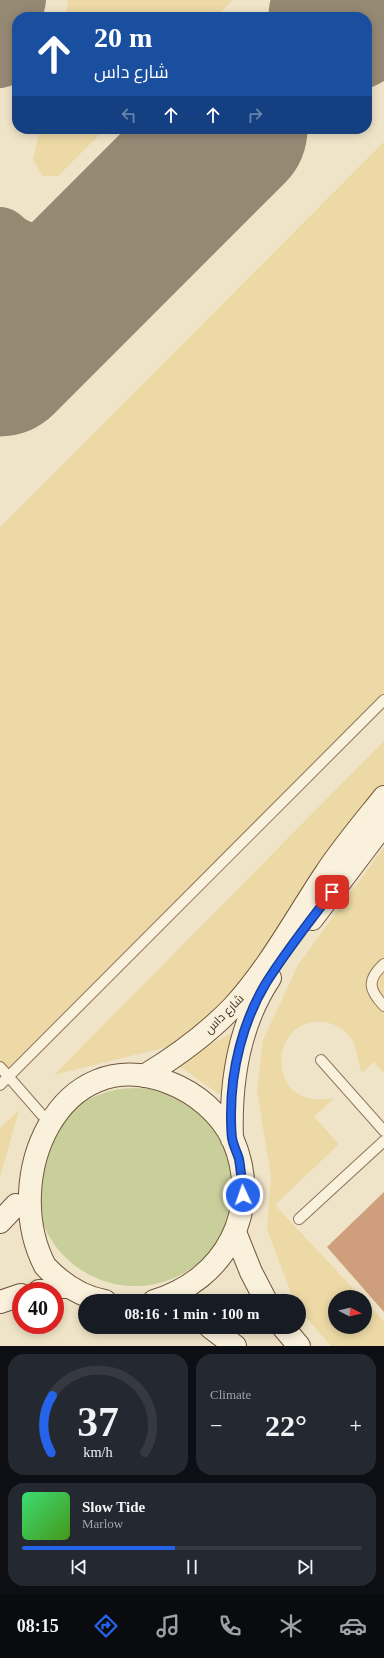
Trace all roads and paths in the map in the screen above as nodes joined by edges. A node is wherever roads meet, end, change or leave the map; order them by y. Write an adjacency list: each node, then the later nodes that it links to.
1 (384, 700): 9 (lane)
2 (384, 797): 8 (street, شارع داس)
3 (384, 824): 13 (street, شارع داس)
4 (384, 964): 5 (lane)
5 (384, 1006)
6 (322, 1060): 12 (lane)
7 (0, 1067): 9 (lane)
8 (144, 1076): 11 (street); 13 (street)
9 (8, 1077): 10 (lane); 11 (lane)
10 (0, 1085)
11 (42, 1115): 15 (street)
12 (384, 1131)
13 (232, 1139): 18 (street)
14 (384, 1141): 16 (lane)
15 (16, 1205): 17 (street); 19 (street)
16 (299, 1219)
17 (0, 1222)
18 (235, 1232): 22 (street); 23 (street)
19 (68, 1286): 20 (street); 21 (street)
20 (64, 1287)
21 (83, 1294)
22 (174, 1294)
23 (262, 1294)
24 (12, 1299): 25 (street)
25 (0, 1302)
26 (219, 1334): 28 (street)
27 (289, 1334): 29 (street)
28 (235, 1346)
29 (299, 1346)

